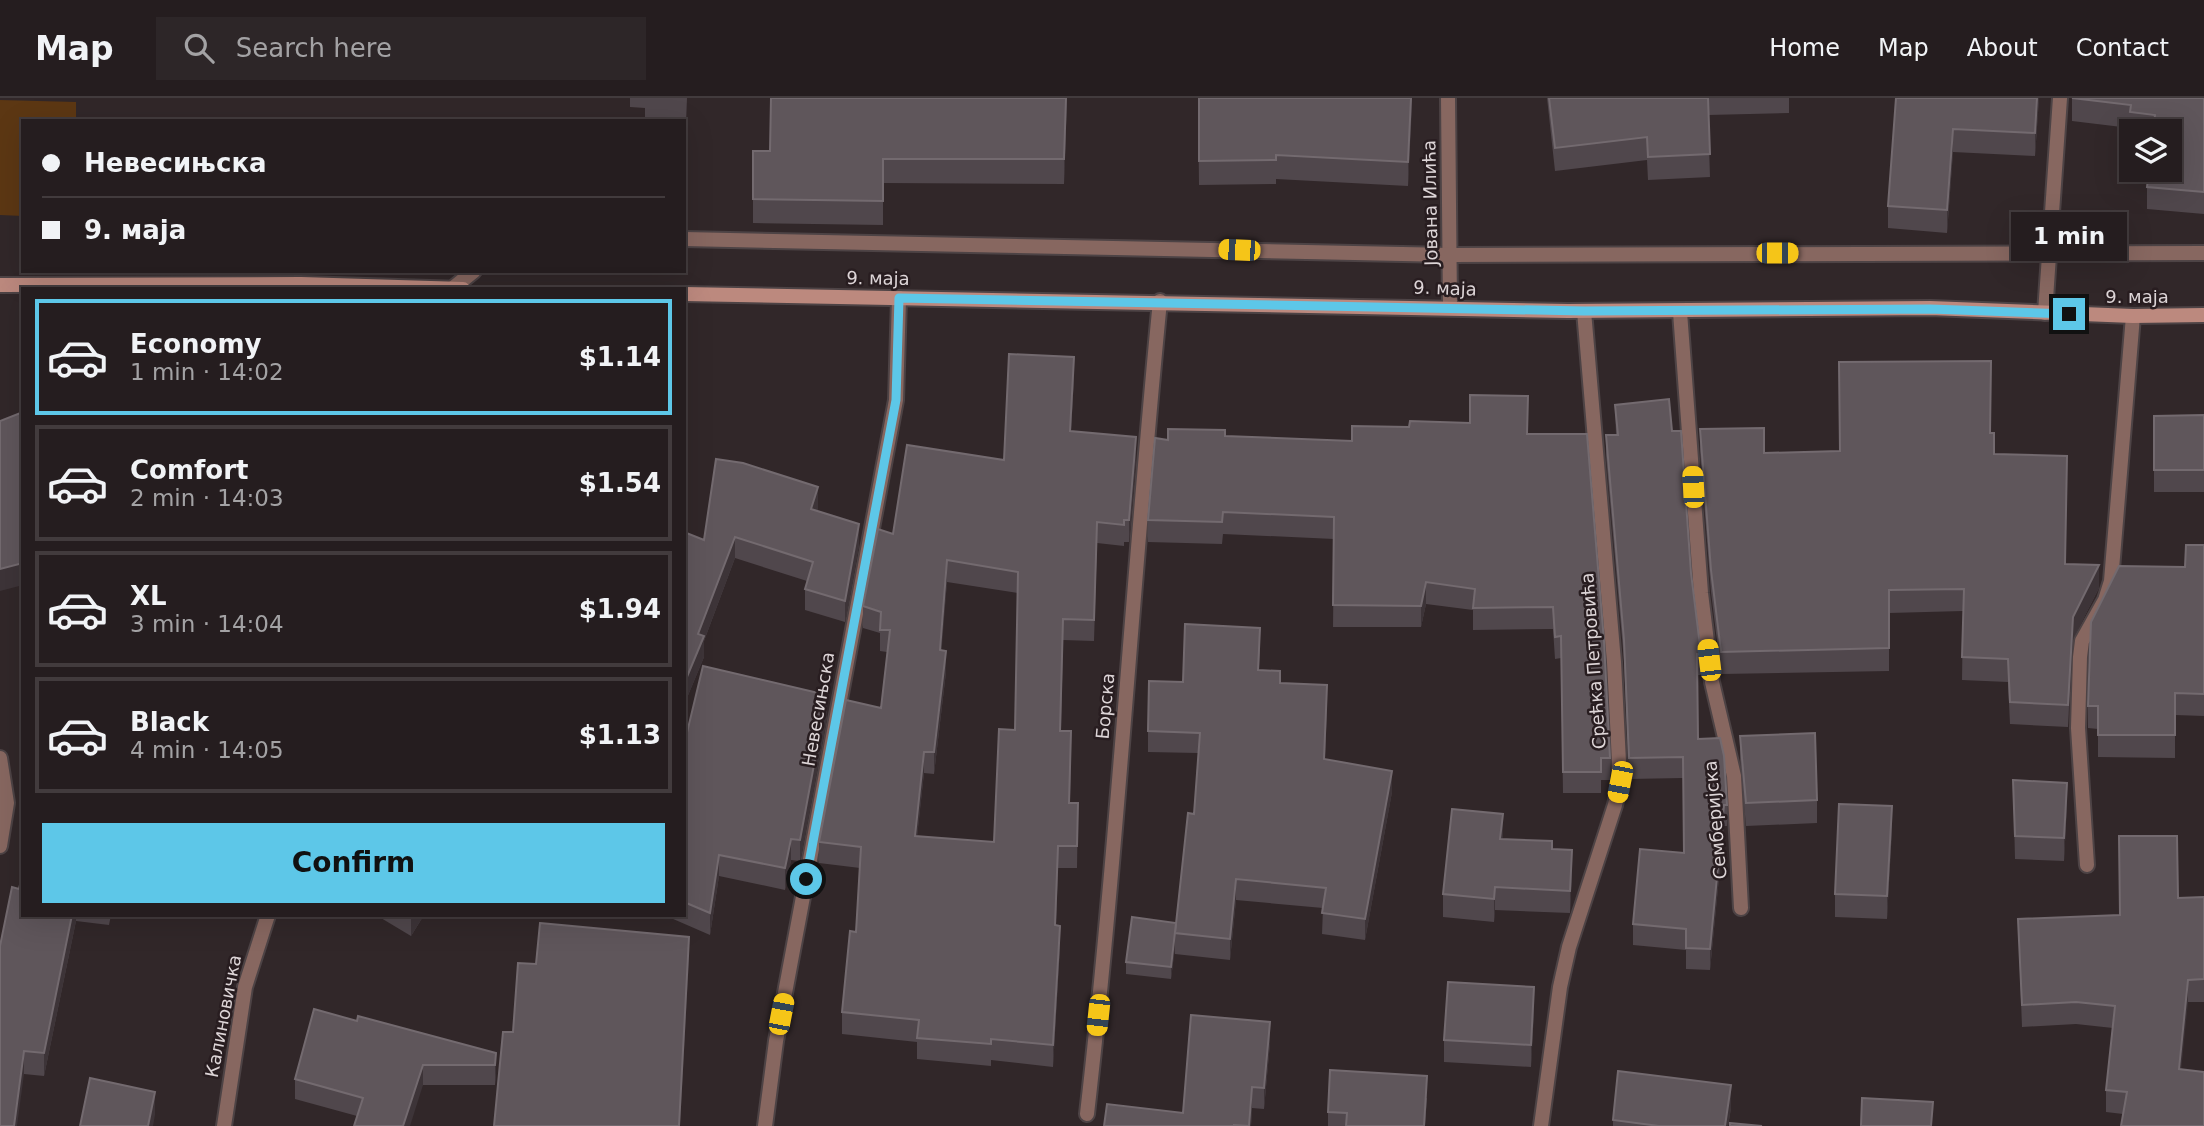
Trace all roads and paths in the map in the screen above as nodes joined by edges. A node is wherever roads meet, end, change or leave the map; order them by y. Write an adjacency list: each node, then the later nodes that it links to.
1 (1448, 98): 6 (street, Јована Илића)
2 (2060, 98): 4 (street)
3 (686, 239): 6 (street)
4 (2050, 252): 5 (street); 6 (street); 17 (street)
5 (2204, 253)
6 (1450, 255): 14 (street, Јована Илића)
7 (472, 273): 10 (street)
8 (0, 285): 9 (main road)
9 (415, 287)
10 (454, 287)
11 (686, 294): 12 (main road, 9. маја)
12 (899, 298): 13 (main road, 9. маја); 27 (street, Невесињска)
13 (1160, 301): 14 (main road, 9. маја); 25 (street, Борска)
14 (1450, 307): 15 (main road, 9. маја)
15 (1584, 311): 16 (main road, 9. маја); 28 (street, Срећка Петровића)
16 (1681, 312): 17 (main road, 9. маја); 23 (street, Семберијска)
17 (2045, 313): 19 (main road, 9. маја)
18 (2204, 315): 19 (main road, 9. маја)
19 (2133, 316): 22 (street)
20 (0, 758): 21 (street)
21 (0, 846)
22 (2087, 865)
23 (1741, 908)
24 (267, 917): 26 (street, Калиновичка)
25 (1087, 1114)
26 (224, 1126)
27 (765, 1126)
28 (1541, 1126)

